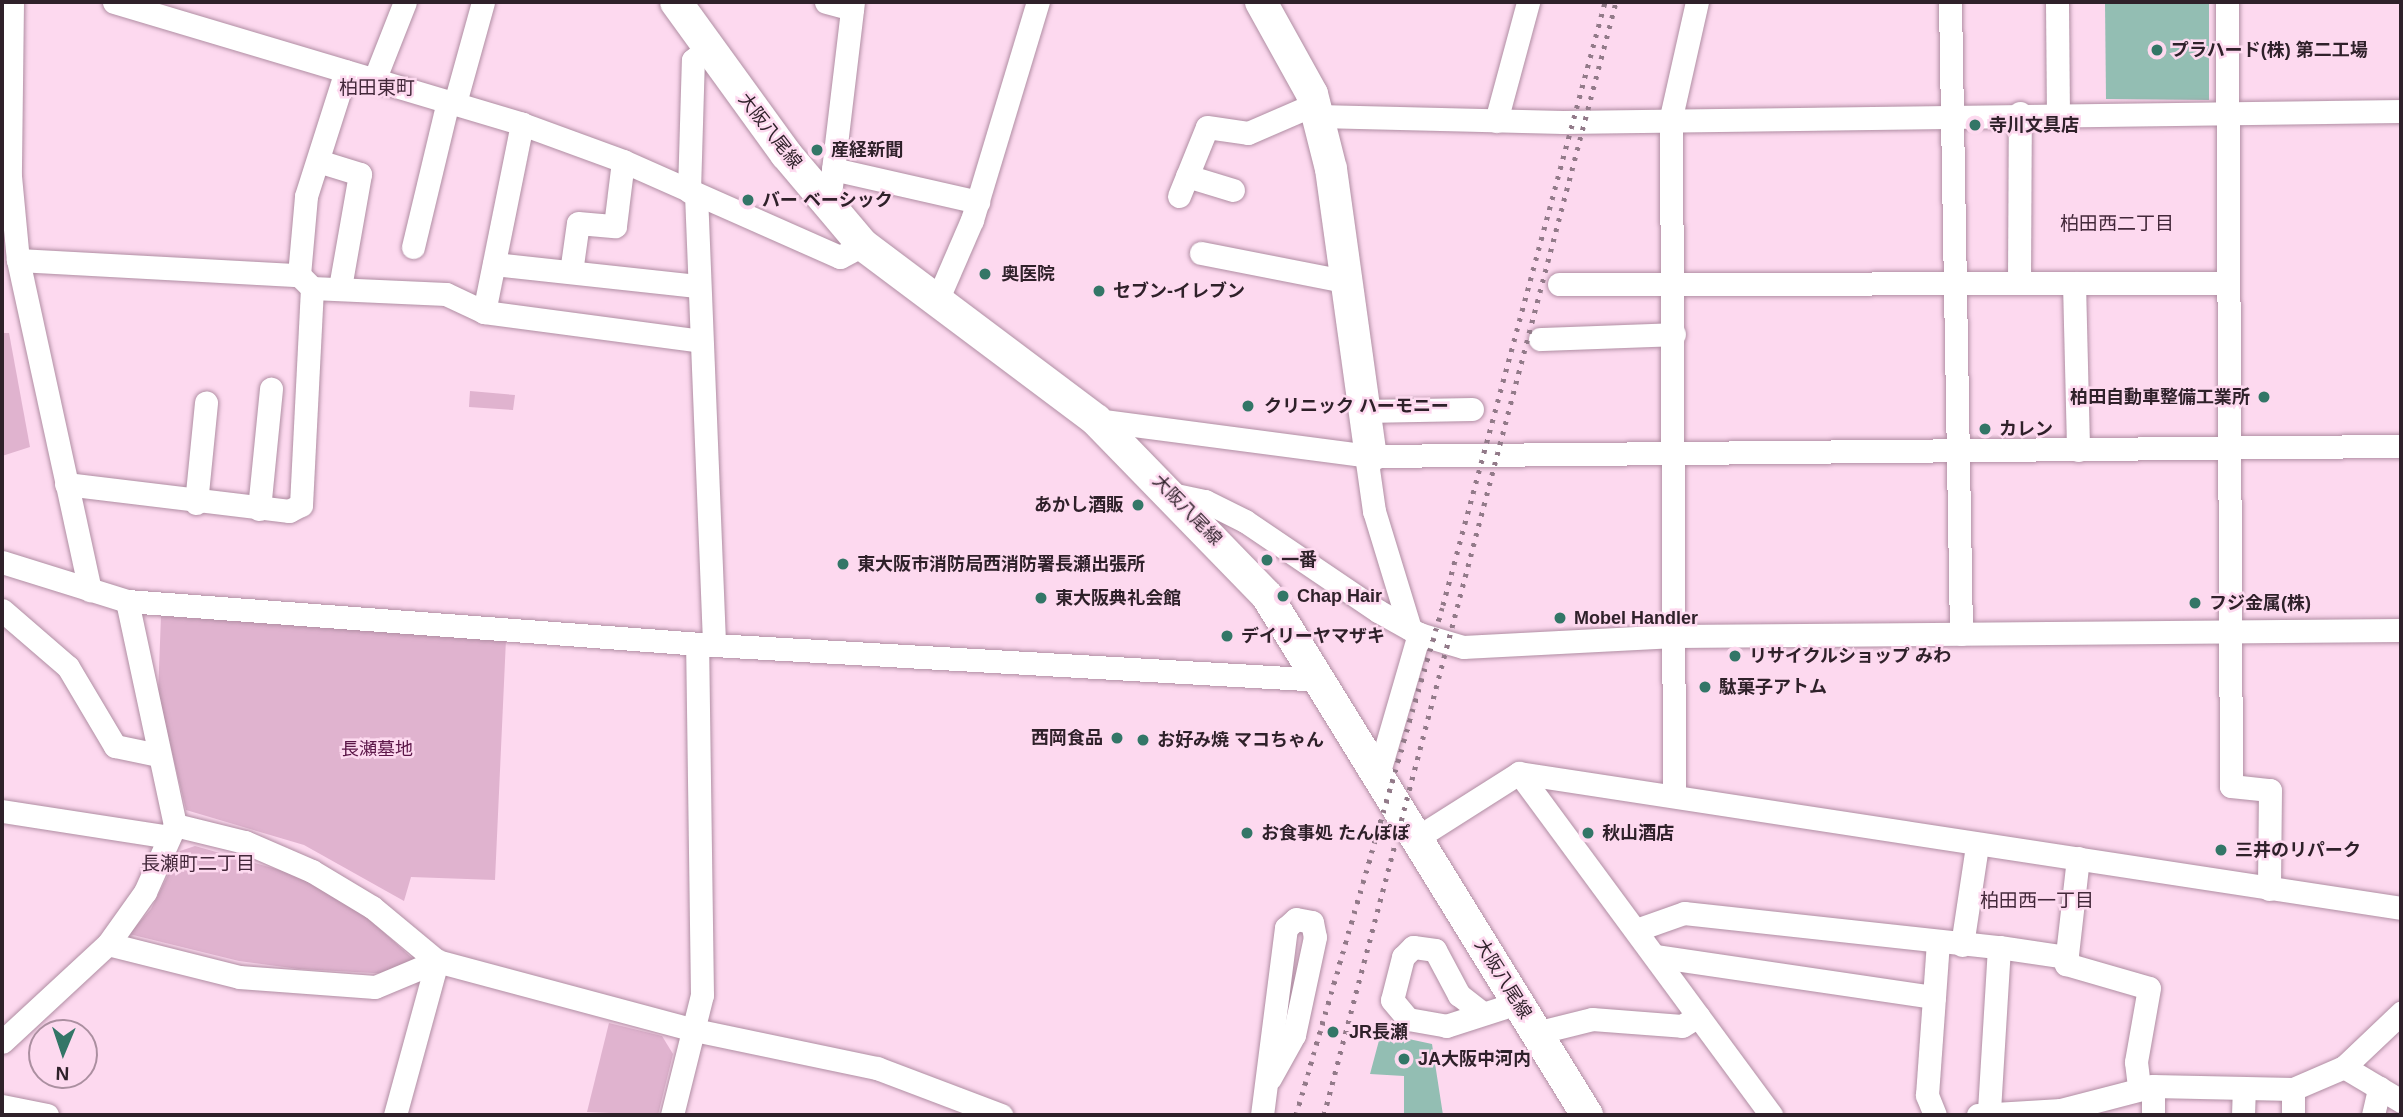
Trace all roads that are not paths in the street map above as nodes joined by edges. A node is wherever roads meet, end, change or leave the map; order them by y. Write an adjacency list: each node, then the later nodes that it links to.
1 (12, 2): 39 (street)
2 (114, 2): 15 (street)
3 (405, 2): 18 (street)
4 (483, 2): 19 (street)
5 (826, 2): 13 (street)
6 (1038, 2): 34 (street)
7 (1261, 2): 20 (main road)
8 (1528, 2): 27 (street)
9 (1698, 2): 26 (street)
10 (1950, 2): 22 (street)
11 (2057, 2): 24 (street)
12 (2227, 2): 25 (street)
13 (853, 6): 31 (street)
14 (687, 8): 16 (main road, 大阪八尾線)
15 (170, 10): 17 (street)
16 (707, 49): 33 (street); 35 (main road, 大阪八尾線)
17 (346, 71): 18 (street); 29 (street)
18 (375, 78): 19 (street)
19 (452, 102): 28 (street); 37 (street)
20 (1316, 110): 27 (street); 32 (street); 45 (main road)
21 (2401, 111): 25 (street)
22 (1951, 113): 23 (street); 26 (street); 44 (street)
23 (2020, 113): 24 (street); 46 (street)
24 (2058, 113): 25 (street)
25 (2227, 113): 48 (street)
26 (1671, 117): 27 (street); 43 (street)
27 (1496, 121)
28 (522, 124): 30 (street); 40 (street)
29 (318, 161): 42 (street); 51 (street)
30 (623, 161): 33 (street); 41 (street)
31 (833, 169): 34 (street); 35 (street)
32 (1233, 190)
33 (692, 192): 36 (street); 50 (street)
34 (978, 202): 52 (street)
35 (829, 203): 36 (main road, 大阪八尾線)
36 (863, 245): 52 (main road, 大阪八尾線)
37 (413, 247)
38 (1201, 253): 45 (street)
39 (18, 260): 42 (street); 68 (street)
40 (494, 264): 41 (street); 53 (street)
41 (571, 272): 50 (street)
42 (306, 281): 51 (street); 71 (street)
43 (1673, 281): 44 (street); 49 (street); 54 (street)
44 (1954, 281): 46 (street); 65 (street)
45 (1349, 282): 60 (main road)
46 (2019, 282): 47 (street)
47 (2074, 283): 48 (street); 64 (street)
48 (2228, 283): 63 (street)
49 (1559, 284)
50 (697, 286): 56 (street)
51 (340, 288): 53 (street)
52 (936, 303): 61 (main road, 大阪八尾線)
53 (484, 312): 56 (street)
54 (1674, 334): 55 (street); 66 (street)
55 (1540, 338)
56 (701, 341): 83 (street)
57 (271, 389): 71 (street)
58 (206, 402): 70 (street)
59 (1472, 409): 60 (street)
60 (1364, 411): 67 (main road)
61 (1096, 420): 67 (street); 69 (main road, 大阪八尾線)
62 (2401, 446): 63 (street)
63 (2230, 448): 64 (street); 80 (street)
64 (2078, 450): 65 (street)
65 (1957, 451): 66 (street); 81 (street)
66 (1675, 454): 67 (street); 82 (street)
67 (1369, 456): 79 (street)
68 (66, 484): 70 (street); 75 (street)
69 (1171, 494): 72 (street); 73 (main road, 大阪八尾線)
70 (196, 503): 71 (street)
71 (260, 509)
72 (1245, 521): 73 (street); 79 (street)
73 (1225, 550): 84 (main road, 大阪八尾線)
74 (2, 562): 75 (street)
75 (90, 590): 76 (street)
76 (127, 601): 83 (street); 85 (street)
77 (2, 610): 85 (street)
78 (2401, 630): 80 (street)
79 (1415, 631): 82 (street); 87 (street)
80 (2230, 632): 81 (street); 94 (street)
81 (1961, 634): 82 (street)
82 (1675, 636): 88 (street)
83 (705, 645): 84 (street); 109 (street)
84 (1323, 680): 87 (main road, 大阪八尾線)
85 (158, 755): 90 (street)
86 (1519, 773): 88 (street); 91 (street); 96 (street)
87 (1378, 775): 91 (main road, 大阪八尾線)
88 (1674, 796): 92 (street)
89 (2, 811): 90 (street)
90 (172, 831): 98 (street); 103 (street)
91 (1415, 839): 105 (main road, 大阪八尾線)
92 (1977, 846): 93 (street); 99 (street)
93 (2078, 858): 94 (street); 102 (street)
94 (2269, 889): 95 (street)
95 (2401, 908)
96 (1636, 930): 97 (street); 101 (street)
97 (1938, 942): 99 (street); 104 (street)
98 (108, 944): 103 (street); 111 (street)
99 (1962, 945): 100 (street)
100 (1999, 947): 102 (street); 120 (street)
101 (1655, 956): 104 (street); 108 (street)
102 (2067, 957): 114 (street)
103 (437, 961): 109 (street); 122 (street)
104 (1934, 997): 128 (street)
105 (1517, 1003): 106 (street); 110 (main road, 大阪八尾線)
106 (1480, 1013)
107 (2401, 1013): 112 (street)
108 (1698, 1016): 110 (street); 127 (street)
109 (695, 1030): 123 (street); 124 (street)
110 (1536, 1032): 126 (main road, 大阪八尾線)
111 (2, 1042)
112 (2344, 1067): 116 (street); 117 (street)
113 (1270, 1078): 113 (street); 125 (street)
114 (2146, 1087): 115 (street); 120 (street); 129 (street)
115 (2244, 1088): 117 (street); 130 (street)
116 (2379, 1088): 118 (street); 132 (street)
117 (2293, 1089): 131 (street)
118 (2401, 1101)
119 (2, 1106): 121 (street)
120 (1983, 1113)
121 (47, 1115)
122 (395, 1115)
123 (672, 1115)
124 (1001, 1115)
125 (1262, 1115)
126 (1587, 1115)
127 (1771, 1115)
128 (1935, 1115)
129 (2153, 1115)
130 (2243, 1115)
131 (2293, 1115)
132 (2374, 1115)

